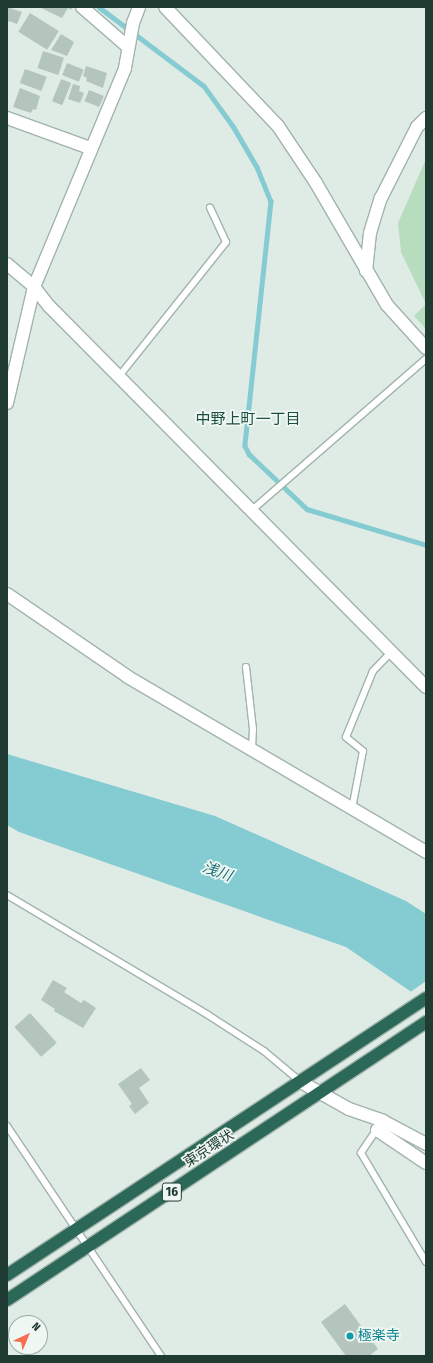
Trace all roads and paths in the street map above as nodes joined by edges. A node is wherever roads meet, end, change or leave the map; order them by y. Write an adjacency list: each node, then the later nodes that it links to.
1 (82, 7): 4 (street)
2 (139, 7): 4 (street)
3 (165, 7): 10 (street)
4 (129, 44): 7 (street)
5 (7, 118): 7 (street)
6 (426, 118): 10 (street)
7 (90, 148): 11 (street)
8 (210, 208): 14 (lane)
9 (7, 264): 11 (street)
10 (366, 271): 12 (street)
11 (34, 286): 14 (street); 15 (street)
12 (426, 348)
13 (426, 359): 17 (lane)
14 (120, 374): 17 (street)
15 (8, 389): 16 (street)
16 (7, 403)
17 (252, 510): 19 (street)
18 (7, 594): 22 (street)
19 (392, 651): 21 (street); 23 (lane)
20 (246, 667): 22 (lane)
21 (426, 687)
22 (252, 750): 23 (street)
23 (352, 809): 24 (street)
24 (426, 852)
25 (7, 896): 28 (lane)
26 (426, 998): 28 (highway, 東京環状 / 16)
27 (426, 1022): 29 (highway, 東京環状 / 16)
28 (301, 1082): 29 (street); 34 (highway, 東京環状 / 16)
29 (320, 1094): 31 (street); 35 (highway, 東京環状 / 16)
30 (7, 1126): 34 (lane)
31 (380, 1126): 32 (street); 33 (street); 36 (lane)
32 (426, 1144)
33 (426, 1163)
34 (77, 1229): 35 (lane); 37 (highway, 東京環状 / 16)
35 (89, 1246): 38 (highway, 東京環状 / 16); 39 (lane)
36 (426, 1262)
37 (7, 1275)
38 (7, 1300)
39 (161, 1356)

